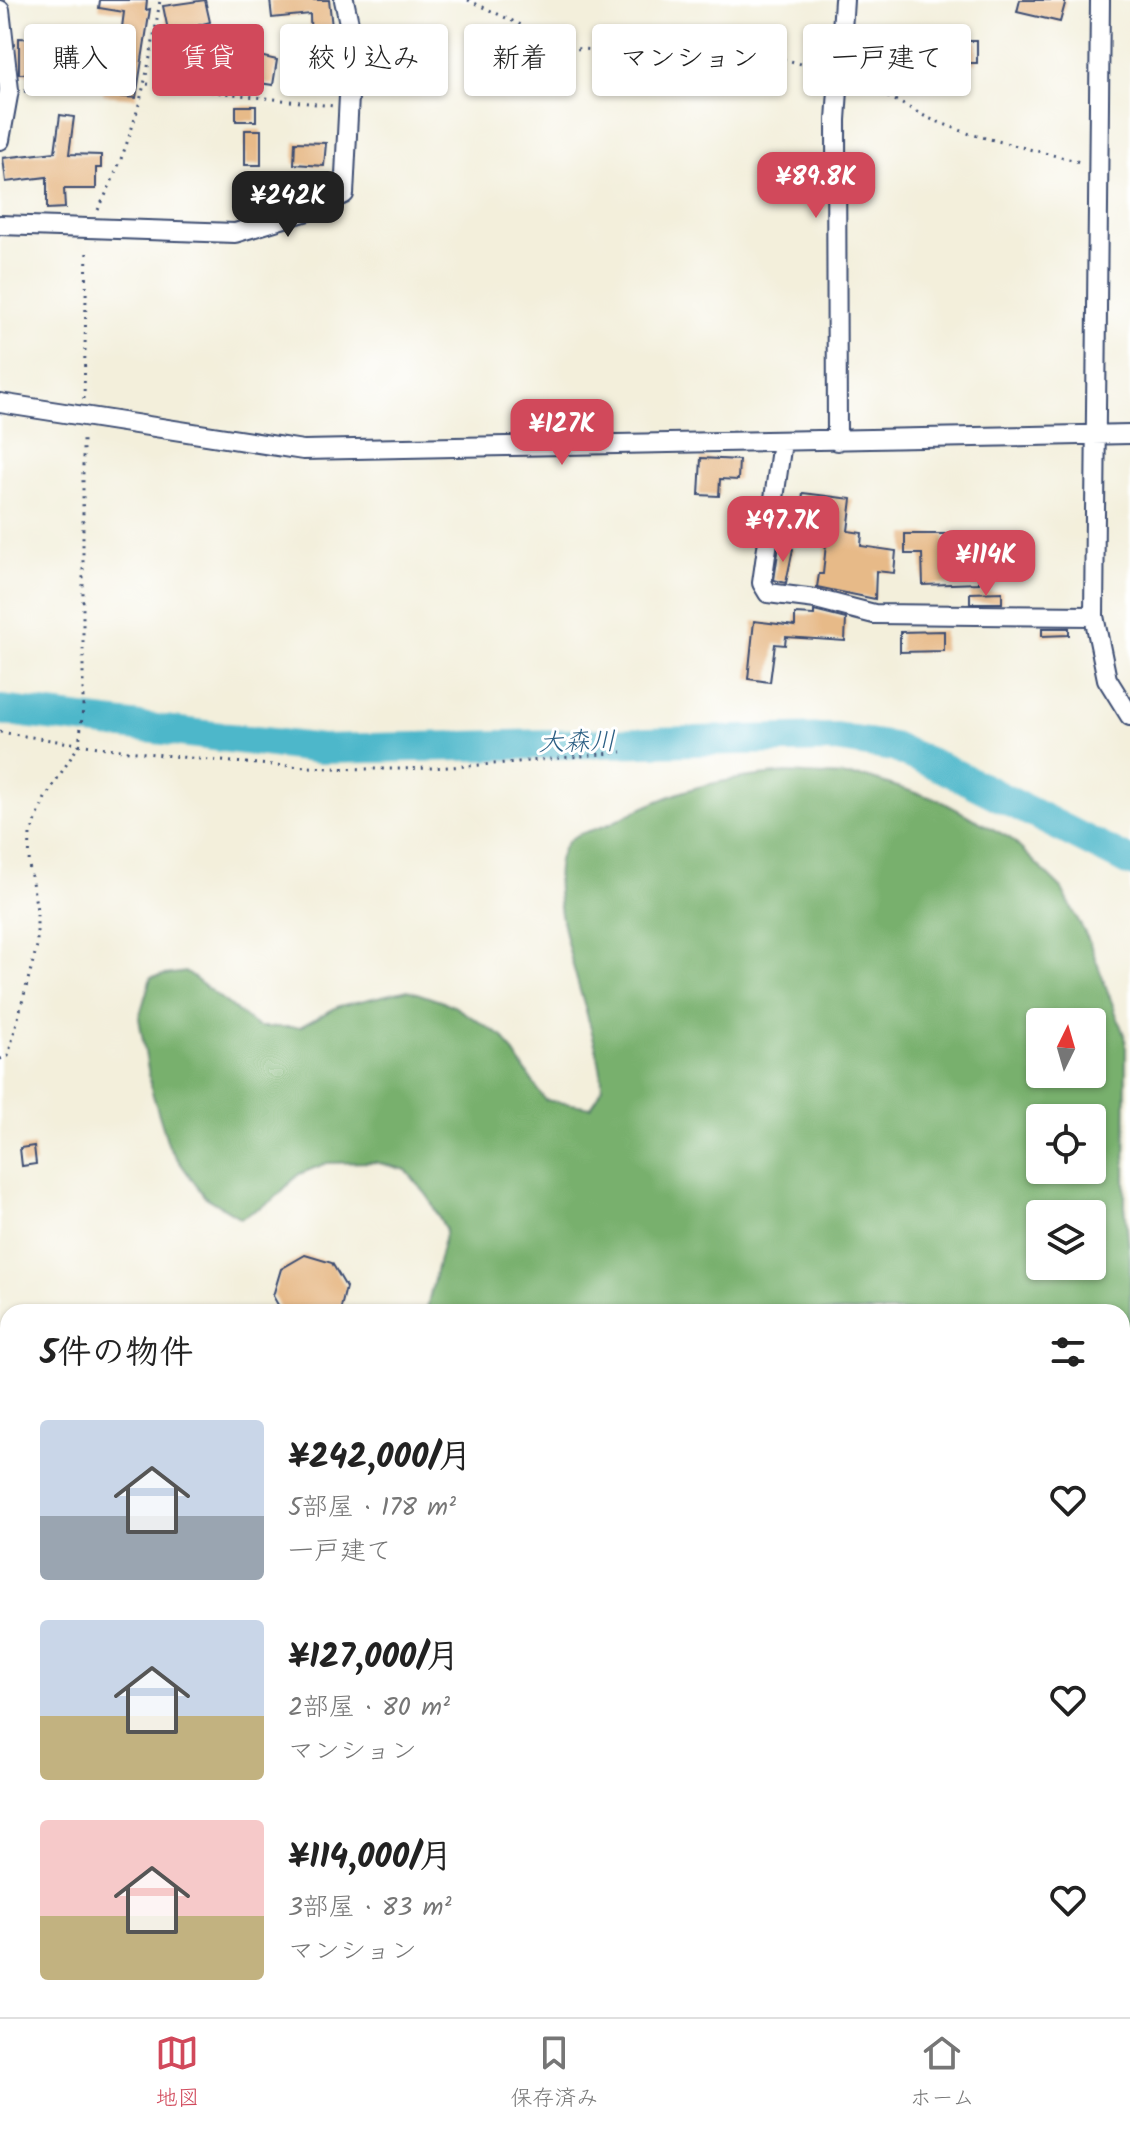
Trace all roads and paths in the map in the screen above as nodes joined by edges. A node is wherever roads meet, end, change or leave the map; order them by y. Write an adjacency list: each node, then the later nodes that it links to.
1 (160, 0): 9 (path)
2 (344, 0): 14 (street)
3 (468, 0): 8 (path)
4 (844, 0): 7 (street)
5 (1100, 0): 16 (street)
6 (0, 10): 10 (street)
7 (842, 24)
8 (803, 64)
9 (147, 84): 14 (path); 18 (path)
10 (9, 90): 11 (path); 15 (street)
11 (24, 91)
12 (839, 96): 23 (street)
13 (883, 96): 16 (path)
14 (349, 108): 18 (street)
15 (0, 140)
16 (1099, 167): 21 (street)
17 (0, 225): 18 (street)
18 (87, 229): 20 (path)
19 (0, 403): 20 (street)
20 (83, 415): 24 (street); 28 (path)
21 (1095, 434): 22 (street); 23 (street); 25 (street)
22 (1130, 434)
23 (837, 441): 24 (street)
24 (782, 442): 25 (street)
25 (1094, 616): 26 (street)
26 (1130, 716)
27 (0, 732): 28 (path)
28 (79, 745): 29 (path); 30 (path)
29 (622, 752)
30 (0, 1059)

